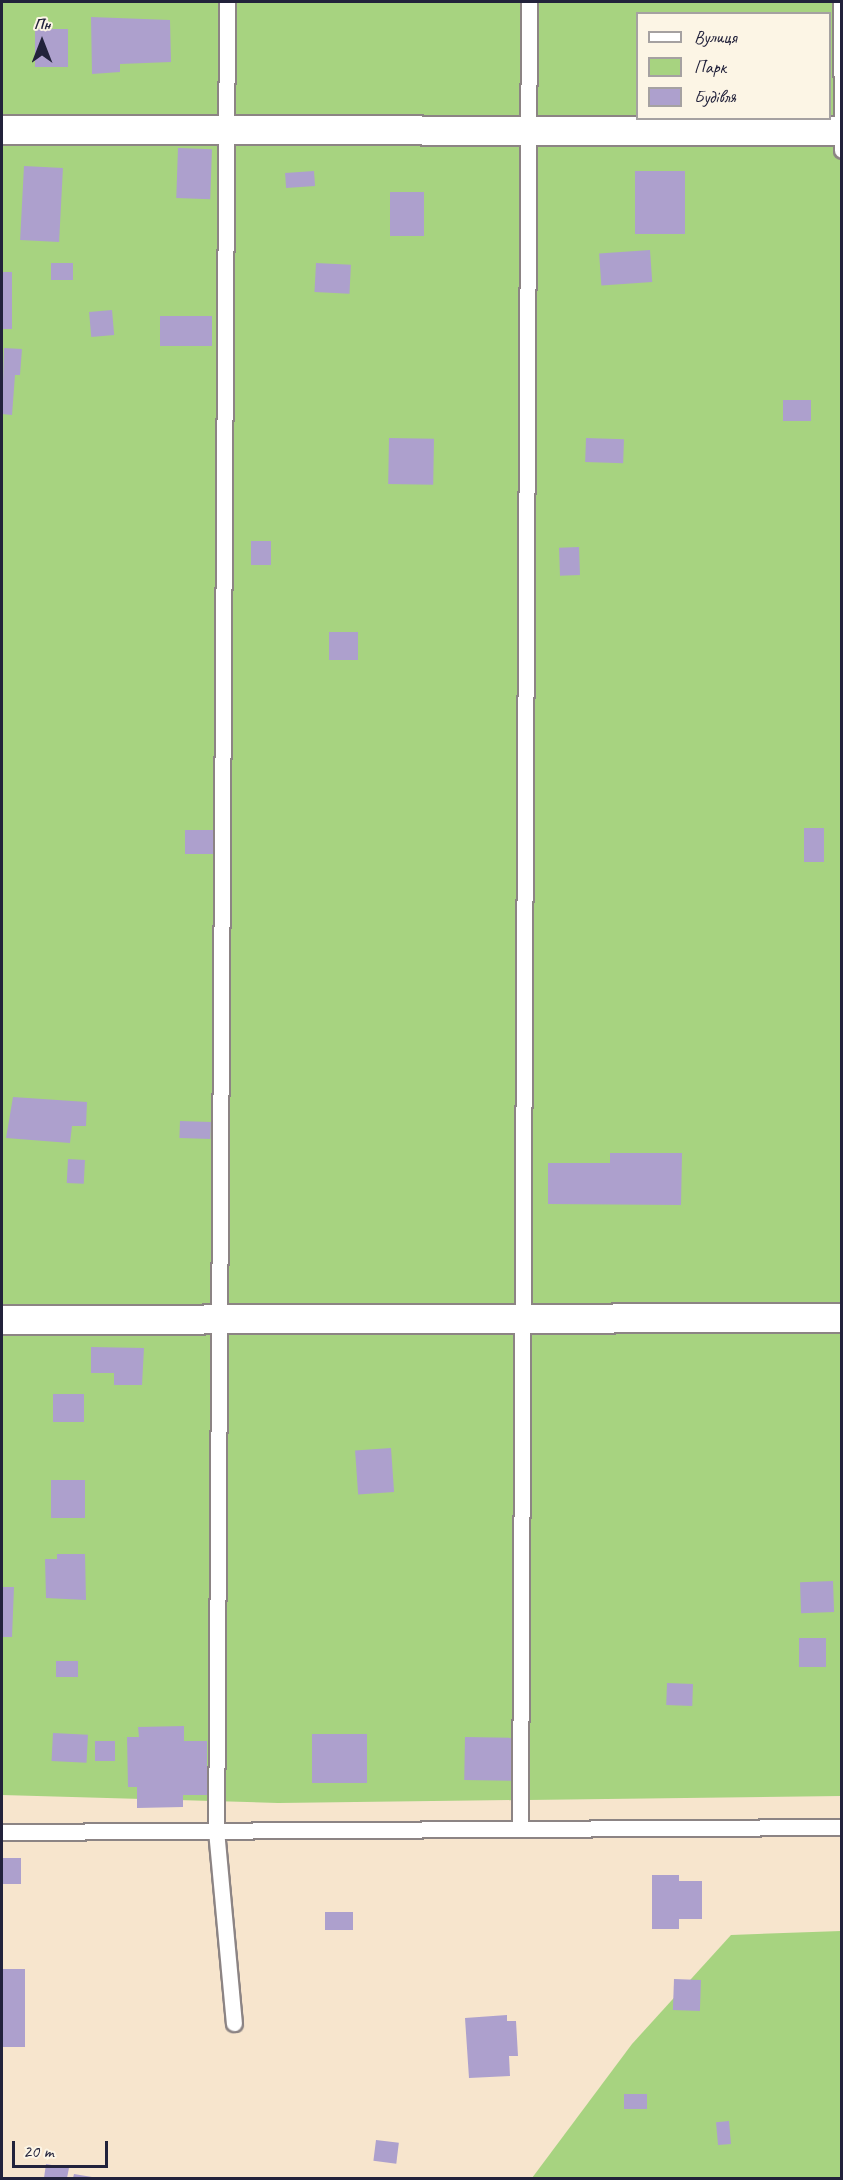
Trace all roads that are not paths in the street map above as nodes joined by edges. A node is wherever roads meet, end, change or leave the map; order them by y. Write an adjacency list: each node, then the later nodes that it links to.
1 (227, 2): 5 (lane)
2 (529, 2): 6 (lane)
3 (841, 2): 7 (lane)
4 (2, 130): 5 (street)
5 (229, 131): 6 (street); 10 (lane)
6 (530, 131): 7 (street); 11 (lane)
7 (841, 131): 8 (lane)
8 (842, 150)
9 (842, 1318): 11 (street)
10 (218, 1319): 11 (street); 12 (street); 15 (lane)
11 (525, 1319): 13 (lane)
12 (2, 1320)
13 (520, 1827): 14 (lane); 15 (lane)
14 (842, 1827)
15 (216, 1830): 16 (lane); 17 (lane)
16 (2, 1832)
17 (234, 2023)

